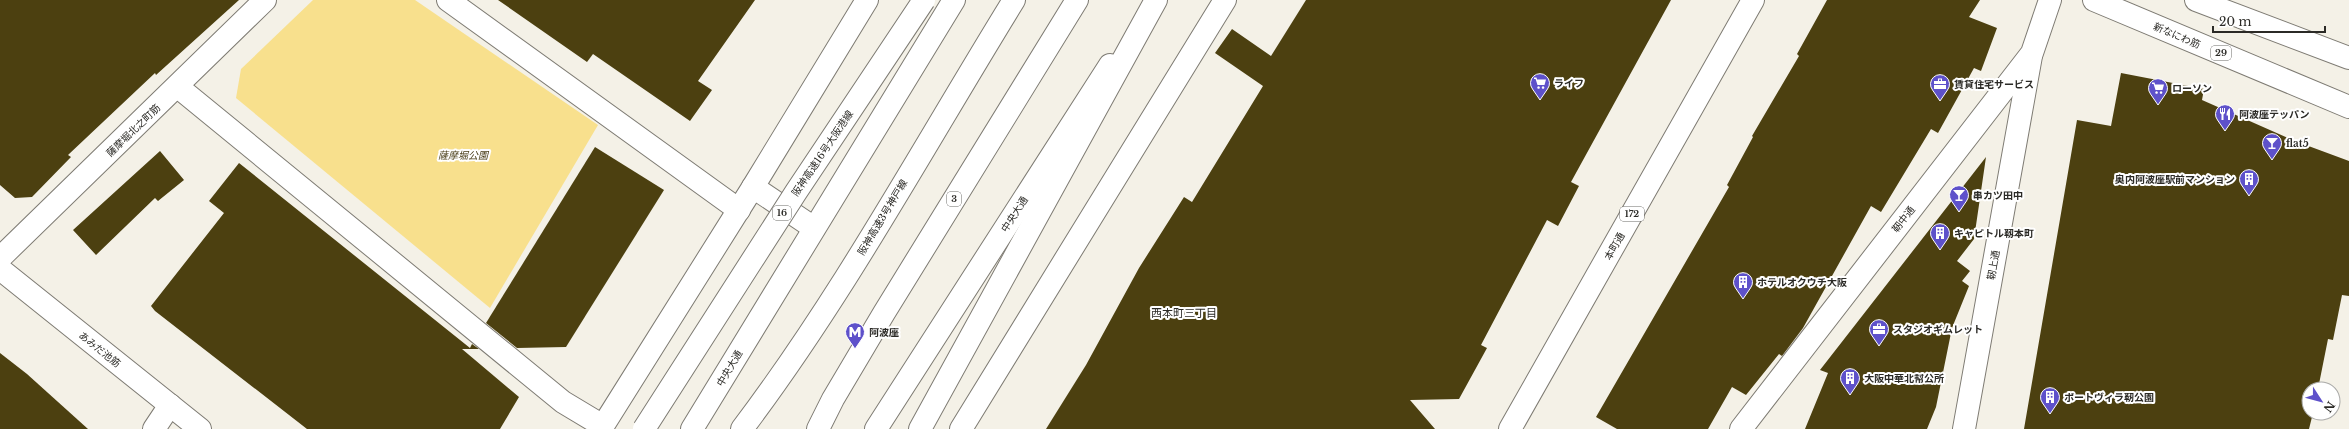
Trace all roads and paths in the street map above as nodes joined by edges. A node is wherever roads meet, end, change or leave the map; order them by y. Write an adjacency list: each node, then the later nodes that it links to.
1 (265, 0): 19 (main road, 薩摩堀北之町筋)
2 (448, 0): 22 (main road)
3 (867, 0): 21 (main road)
4 (924, 0): 30 (main road, 阪神高速16号大阪港線 / 16, bridge)
5 (954, 0): 23 (main road, 中央大通)
6 (1014, 0): 32 (main road, 阪神高速3号神戸線)
7 (1077, 0): 33 (main road, 3)
8 (1152, 0): 34 (main road, 中央大通)
9 (1156, 0): 35 (main road)
10 (1224, 0): 36 (main road)
11 (1753, 0): 37 (main road, 本町通 / 172)
12 (2050, 0): 17 (main road, 靭中通)
13 (2094, 0): 20 (main road, 新なにわ筋 / 29)
14 (2196, 0): 16 (main road)
15 (2233, 0): 16 (main road)
16 (2314, 44): 18 (main road)
17 (2032, 53): 38 (main road, 靭中通); 39 (main road, 靭上通)
18 (2349, 58)
19 (178, 87): 24 (main road, 薩摩堀北之町筋); 27 (main road)
20 (2349, 107)
21 (753, 187): 22 (main road); 23 (main road)
22 (739, 210): 27 (main road)
23 (814, 228): 31 (main road, 中央大通)
24 (0, 258)
25 (0, 269): 26 (main road, あみだ池筋)
26 (170, 405): 28 (main road); 29 (main road, あみだ池筋)
27 (602, 428)
28 (154, 429)
29 (200, 429)
30 (644, 429)
31 (692, 429)
32 (742, 429)
33 (818, 429)
34 (876, 429)
35 (920, 429)
36 (961, 429)
37 (1510, 429)
38 (1741, 429)
39 (1964, 429)

